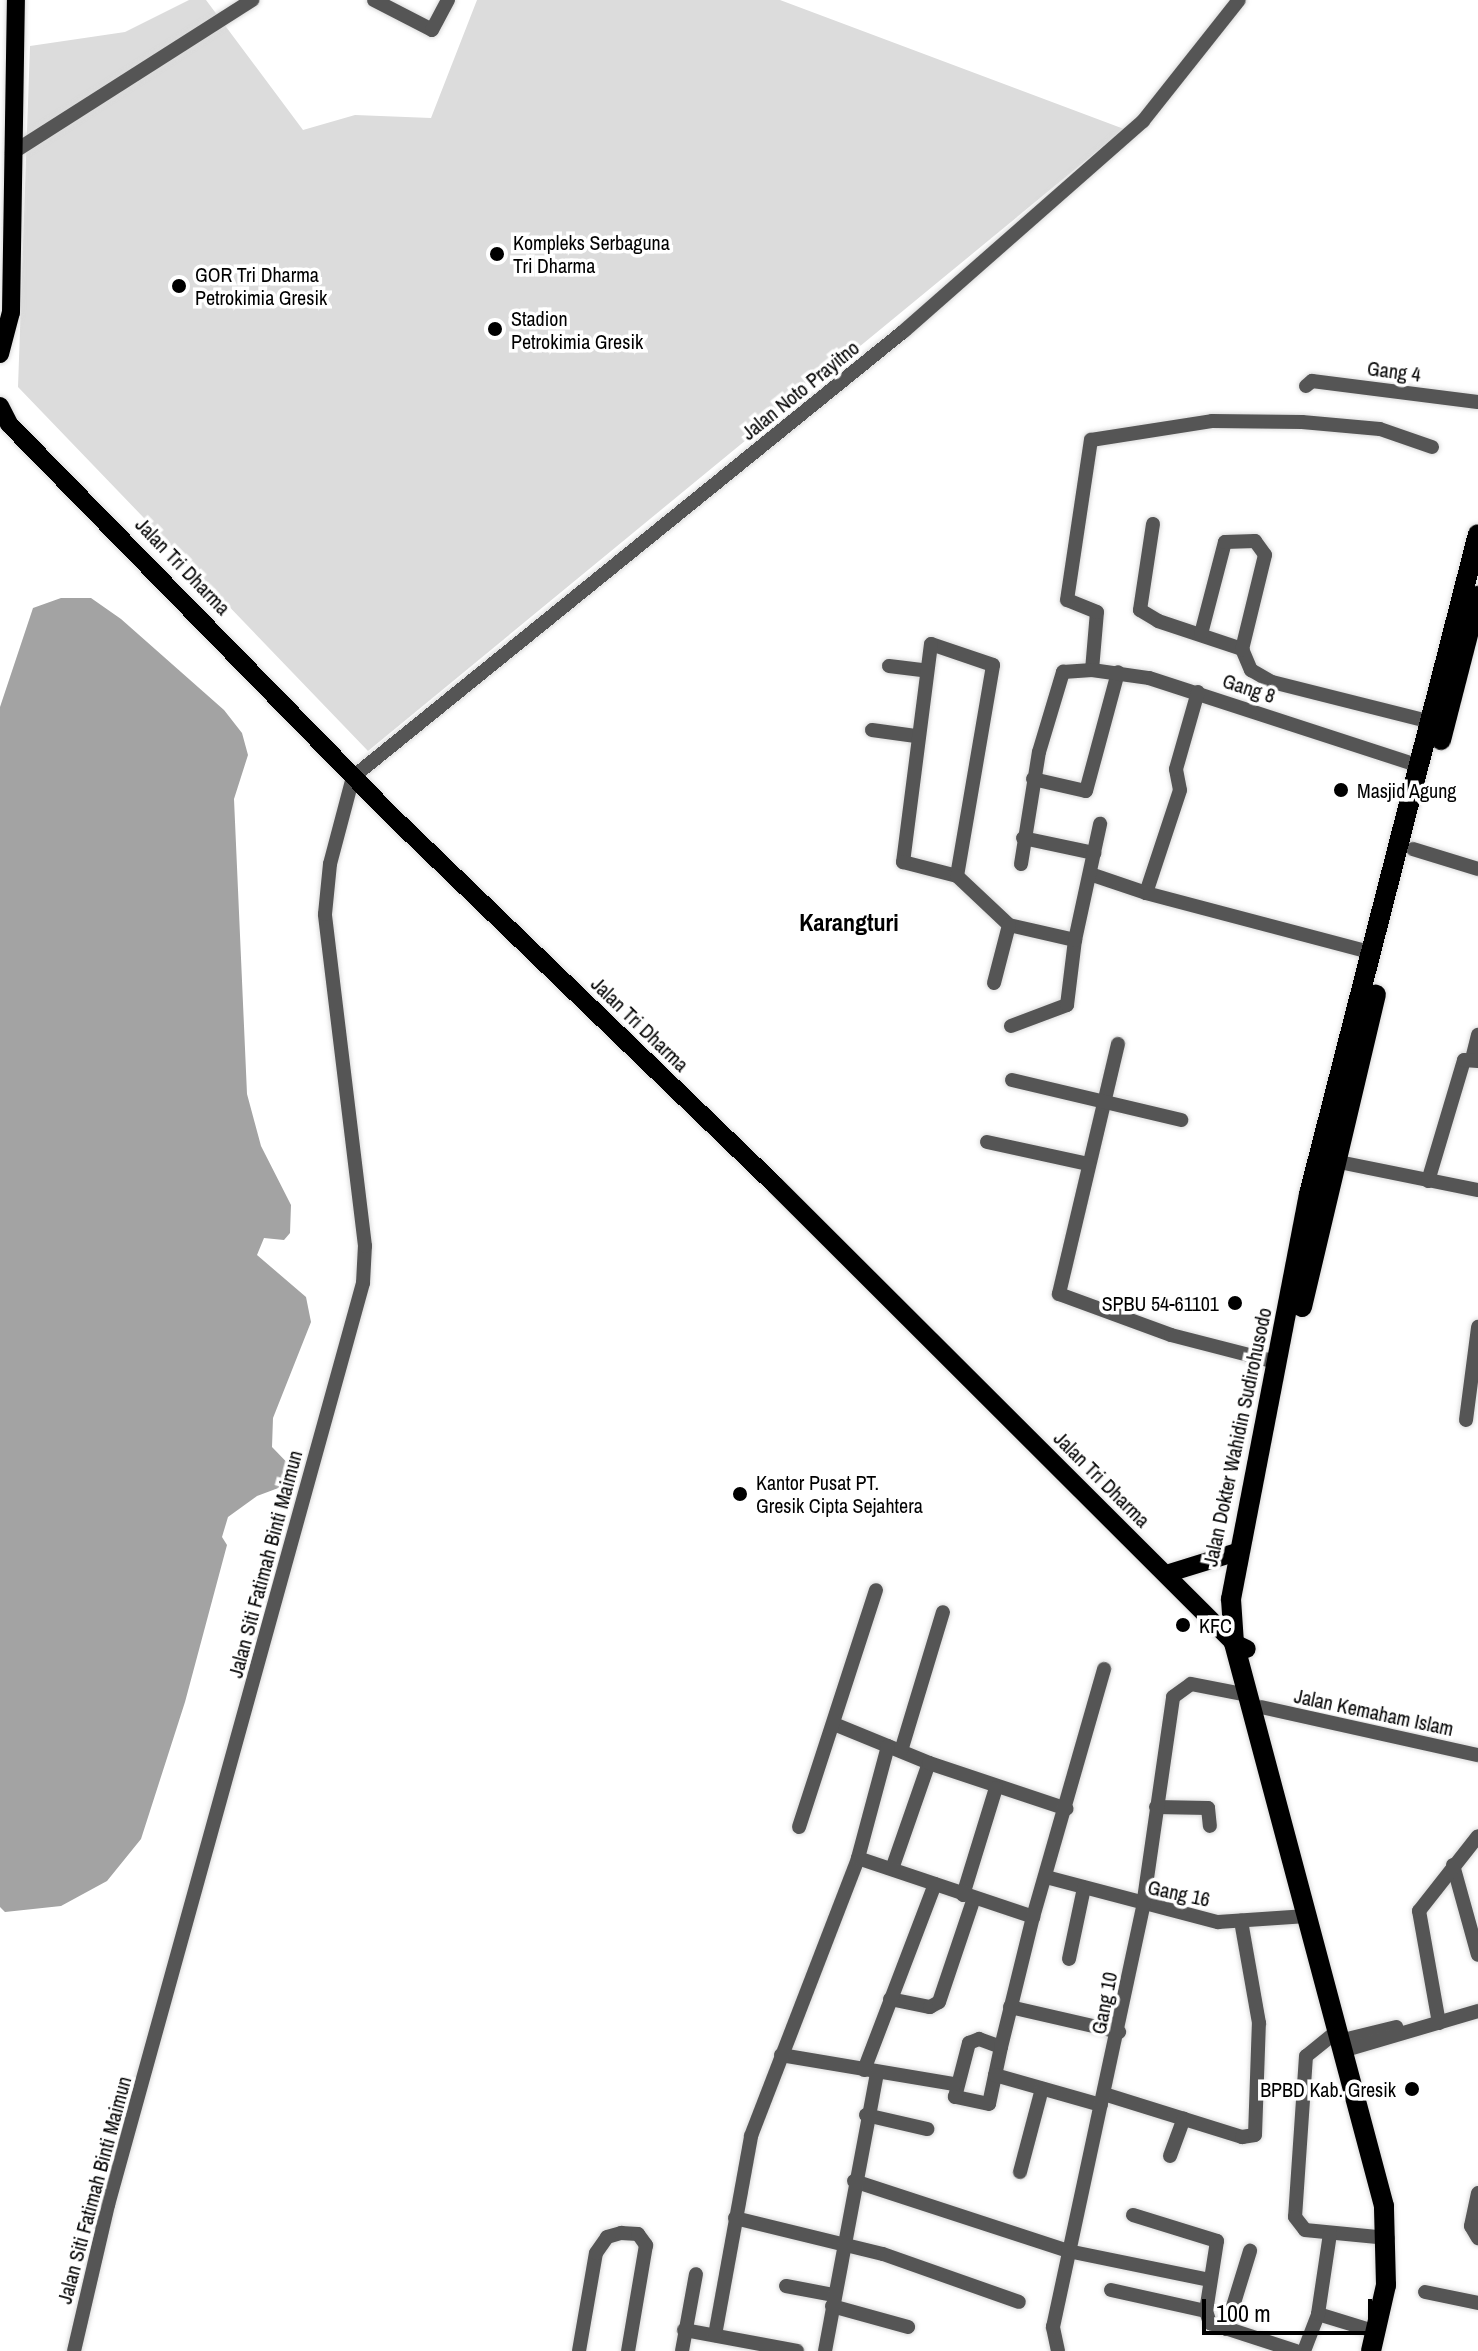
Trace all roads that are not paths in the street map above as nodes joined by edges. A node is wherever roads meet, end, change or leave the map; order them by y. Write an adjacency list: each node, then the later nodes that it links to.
1 (16, 0): 6 (main road)
2 (252, 0): 6 (street)
3 (374, 0): 4 (street)
4 (448, 0)
5 (1239, 0): 30 (street, Jalan Noto Prayitno)
6 (12, 153): 7 (main road)
7 (12, 283): 8 (main road); 9 (main road)
8 (0, 304)
9 (0, 354)
10 (1306, 386): 11 (street, Gang 4)
11 (1478, 402)
12 (0, 406): 13 (main road, Jalan Tri Dharma)
13 (4, 422): 30 (main road, Jalan Tri Dharma)
14 (1432, 447): 23 (street)
15 (1153, 524): 18 (street)
16 (1478, 534): 26 (highway, Jalan Dokter Wahidin Sudirohusodo)
17 (1478, 596): 19 (highway, Jalan Dokter Wahidin Sudirohusodo)
18 (1201, 634): 20 (street); 20 (street)
19 (1473, 634): 26 (highway, Jalan Dokter Wahidin Sudirohusodo)
20 (1242, 649): 26 (street)
21 (889, 666): 22 (street)
22 (924, 670): 28 (street); 39 (street)
23 (1092, 670): 24 (street, Gang 8); 31 (street, Gang 8)
24 (1118, 672): 25 (street, Gang 8); 31 (street)
25 (1198, 692): 29 (street, Gang 8); 40 (street)
26 (1438, 724): 29 (highway, Jalan Dokter Wahidin Sudirohusodo); 34 (highway, Jalan Dokter Wahidin Sudirohusodo)
27 (872, 730): 28 (street)
28 (916, 736): 39 (street)
29 (1420, 766): 43 (highway, Jalan Dokter Wahidin Sudirohusodo)
30 (353, 777): 61 (main road, Jalan Tri Dharma); 133 (street, Jalan Siti Fatimah Binti Maimun)
31 (1033, 779): 33 (street)
32 (1100, 824): 35 (street)
33 (1023, 838): 35 (street); 36 (street)
34 (1413, 849): 37 (street); 53 (highway, Jalan Dokter Wahidin Sudirohusodo)
35 (1094, 853): 38 (street)
36 (1021, 864)
37 (1478, 869)
38 (1090, 874): 40 (street); 42 (street)
39 (957, 876): 41 (street)
40 (1146, 893): 43 (street)
41 (1009, 925): 42 (street); 44 (street)
42 (1075, 940): 45 (street)
43 (1373, 953): 58 (highway, Jalan Dokter Wahidin Sudirohusodo)
44 (994, 983)
45 (1011, 1026)
46 (1478, 1035): 48 (street)
47 (1118, 1044): 50 (street)
48 (1475, 1060): 55 (street)
49 (1012, 1080): 50 (street)
50 (1104, 1102): 51 (street); 54 (street)
51 (1181, 1120)
52 (987, 1142): 54 (street)
53 (1334, 1161): 55 (street); 60 (highway, Jalan Dokter Wahidin Sudirohusodo)
54 (1088, 1164): 58 (street)
55 (1428, 1181): 56 (street)
56 (1478, 1190)
57 (1478, 1327): 59 (street)
58 (1276, 1362): 60 (highway, Jalan Dokter Wahidin Sudirohusodo)
59 (1466, 1420)
60 (1243, 1551): 61 (main road); 64 (highway, Jalan Dokter Wahidin Sudirohusodo)
61 (1166, 1574): 64 (main road, Jalan Tri Dharma)
62 (876, 1590): 67 (street)
63 (943, 1612): 68 (street)
64 (1240, 1646): 66 (highway, Jalan Dokter Wahidin Sudirohusodo)
65 (1104, 1669): 73 (street)
66 (1254, 1701): 69 (street, Jalan Kemaham Islam); 72 (street, Gang 10); 85 (highway, Jalan Dokter Wahidin Sudirohusodo); 95 (highway, Jalan Dokter Wahidin Sudirohusodo)
67 (834, 1724): 68 (street); 75 (street)
68 (894, 1748): 70 (street); 77 (street)
69 (1478, 1755)
70 (929, 1763): 71 (street); 79 (street)
71 (996, 1788): 73 (street); 83 (street)
72 (1156, 1807): 74 (street); 84 (street, Gang 10)
73 (1067, 1809): 80 (street)
74 (1210, 1826)
75 (799, 1827)
76 (1478, 1836): 78 (street)
77 (858, 1858): 79 (street); 97 (street)
78 (1453, 1865): 88 (street); 93 (street)
79 (892, 1869): 81 (street)
80 (1046, 1877): 82 (street, Gang 16); 86 (street)
81 (935, 1884): 83 (street); 90 (street)
82 (1084, 1888): 84 (street, Gang 16); 89 (street)
83 (968, 1896): 86 (street); 90 (street)
84 (1143, 1906): 87 (street, Gang 16); 94 (street, Gang 10)
85 (1307, 1916): 87 (street, Gang 16); 95 (highway, Jalan Dokter Wahidin Sudirohusodo)
86 (1033, 1917): 91 (street)
87 (1241, 1921): 104 (street)
88 (1478, 1955)
89 (1069, 1959)
90 (890, 1999): 98 (street)
91 (1010, 2007): 94 (street); 96 (street)
92 (1478, 2011): 93 (street)
93 (1441, 2020): 95 (street)
94 (1119, 2032): 102 (street, Gang 10)
95 (1345, 2042): 112 (street); 113 (highway, Jalan Dokter Wahidin Sudirohusodo); 132 (highway, Jalan Dokter Wahidin Sudirohusodo)
96 (1001, 2047): 99 (street); 100 (street)
97 (781, 2055): 98 (street); 111 (street)
98 (870, 2071): 100 (street); 103 (street)
99 (995, 2075): 100 (street); 101 (street)
100 (955, 2084)
101 (1042, 2089): 102 (street); 107 (street)
102 (1102, 2099): 104 (street); 116 (street, Gang 10)
103 (866, 2115): 105 (street); 108 (street)
104 (1184, 2118): 106 (street)
105 (927, 2129)
106 (1170, 2156)
107 (1020, 2172)
108 (854, 2181): 115 (street); 116 (street)
109 (1478, 2193): 114 (street)
110 (1133, 2215): 119 (street)
111 (735, 2218): 115 (street); 131 (street)
112 (1330, 2234): 113 (street); 127 (street)
113 (1388, 2238): 132 (highway, Jalan Dokter Wahidin Sudirohusodo)
114 (1478, 2238)
115 (841, 2242): 123 (street); 124 (street)
116 (1068, 2251): 119 (street); 139 (street, Gang 10)
117 (1250, 2251): 129 (street)
118 (696, 2274): 130 (street)
119 (1209, 2280): 126 (street)
120 (786, 2286): 123 (street)
121 (1111, 2290): 126 (street)
122 (1425, 2292): 125 (street)
123 (833, 2301): 128 (street); 138 (street)
124 (1019, 2302)
125 (1478, 2303)
126 (1206, 2311): 129 (street)
127 (1318, 2314): 132 (street); 141 (street)
128 (908, 2327)
129 (1226, 2329): 140 (street)
130 (684, 2330): 131 (street); 136 (street)
131 (715, 2335): 137 (street)
132 (1377, 2345)
133 (74, 2351)
134 (579, 2351): 135 (street)
135 (628, 2351)
136 (682, 2351)
137 (797, 2351)
138 (825, 2351)
139 (1058, 2351)
140 (1296, 2351)
141 (1304, 2351)

